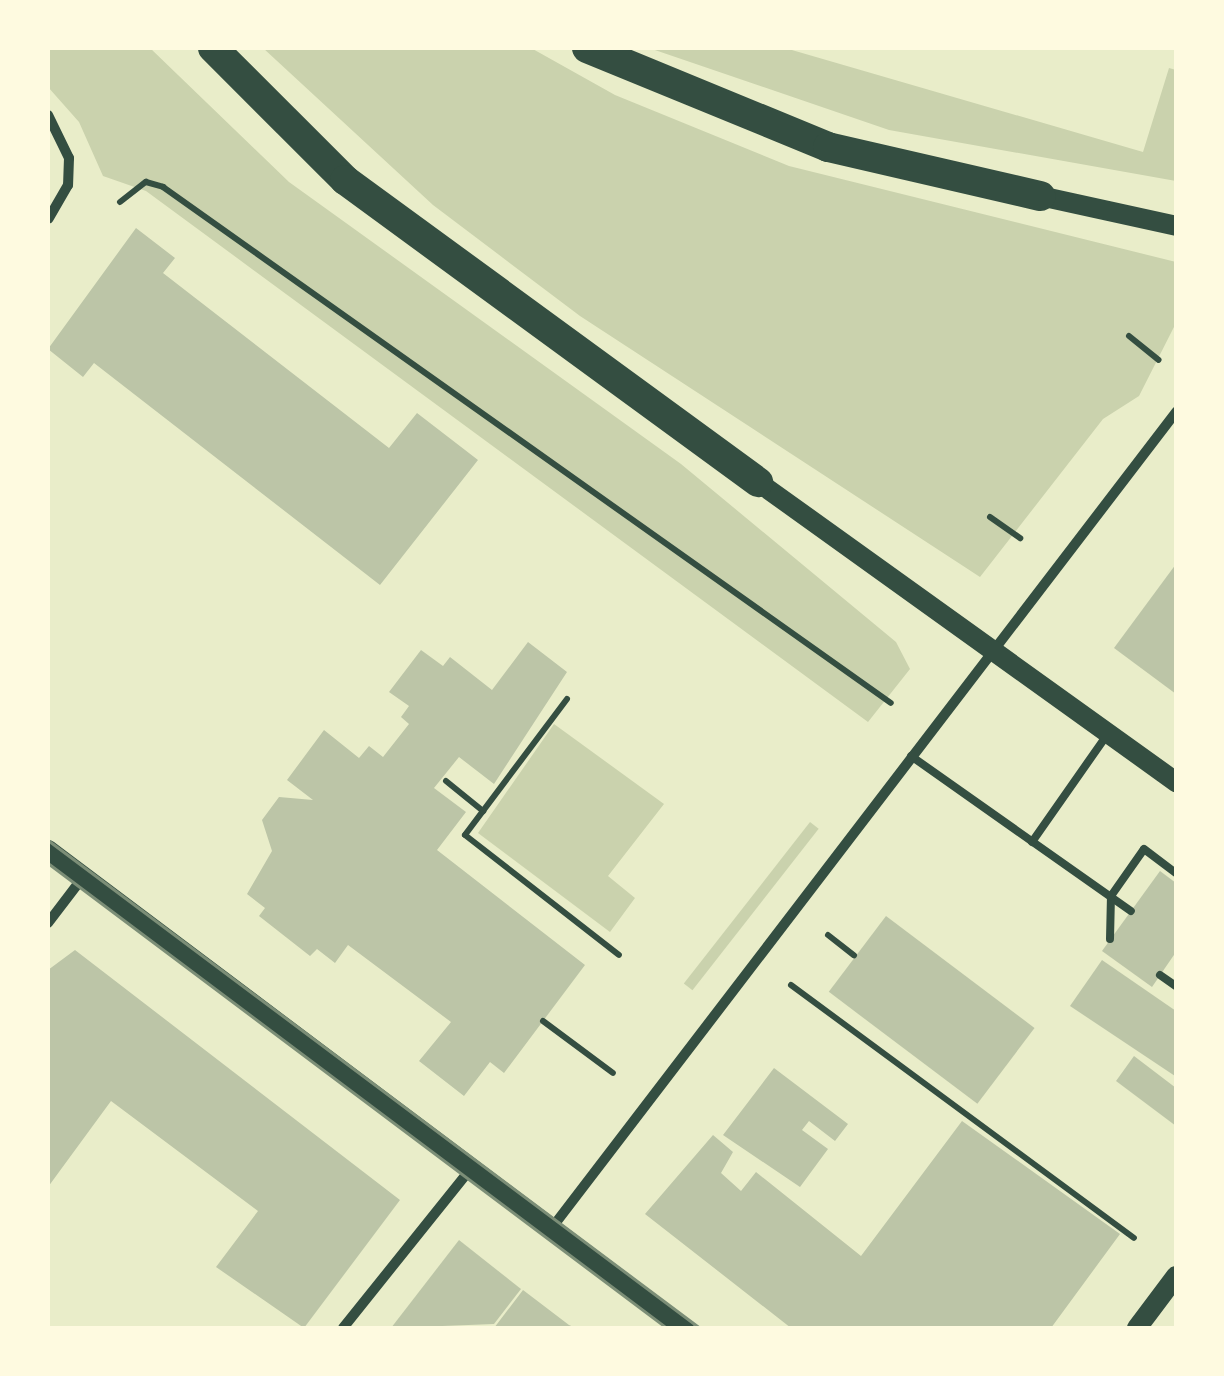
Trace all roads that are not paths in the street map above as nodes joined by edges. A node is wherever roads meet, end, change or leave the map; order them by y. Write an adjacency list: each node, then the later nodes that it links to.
1 (213, 48): 8 (highway)
2 (587, 48): 4 (highway)
3 (48, 115): 5 (street)
4 (1040, 196): 6 (main road)
5 (48, 219)
6 (1176, 226)
7 (1176, 412): 9 (street)
8 (758, 482): 9 (main road)
9 (992, 650): 10 (main road); 11 (street)
10 (1109, 733): 12 (main road); 13 (lane)
11 (911, 756): 13 (lane); 24 (street)
12 (1176, 782)
13 (1032, 842): 17 (lane)
14 (48, 850): 16 (main road)
15 (1176, 872): 17 (lane)
16 (83, 876): 19 (street); 23 (main road)
17 (1111, 896): 18 (lane); 20 (lane)
18 (1131, 911)
19 (48, 922)
20 (1110, 939)
21 (1160, 975): 22 (lane)
22 (1176, 986)
23 (472, 1168): 24 (main road); 26 (street)
24 (551, 1229): 27 (main road)
25 (1176, 1276): 28 (main road)
26 (343, 1328)
27 (684, 1328)
28 (1137, 1328)

